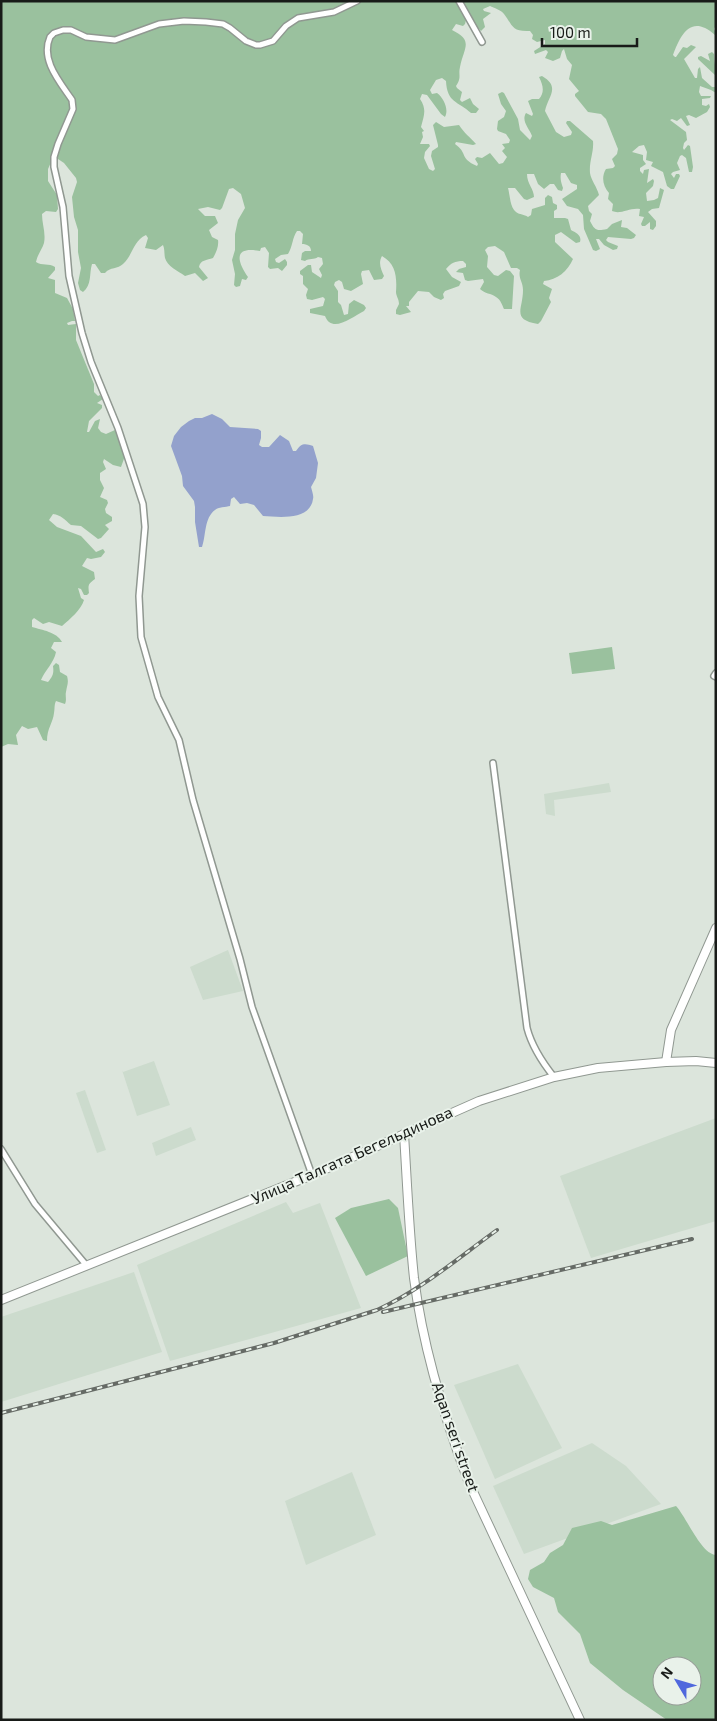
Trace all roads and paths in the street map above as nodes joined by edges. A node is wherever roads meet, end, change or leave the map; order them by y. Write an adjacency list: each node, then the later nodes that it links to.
1 (357, 1): 11 (street)
2 (459, 1): 3 (street)
3 (482, 42)
4 (493, 763): 8 (street)
5 (716, 928): 6 (street)
6 (666, 1062): 7 (street, Улица Талгата Бегельдинова); 8 (street, Улица Талгата Бегельдинова)
7 (716, 1063)
8 (554, 1077): 9 (street, Улица Талгата Бегельдинова)
9 (404, 1134): 11 (street, Улица Талгата Бегельдинова); 14 (street, Aqan seri street)
10 (1, 1149): 12 (street)
11 (312, 1175): 12 (street, Улица Талгата Бегельдинова)
12 (87, 1266): 13 (street, Улица Талгата Бегельдинова)
13 (1, 1300)
14 (580, 1720)

